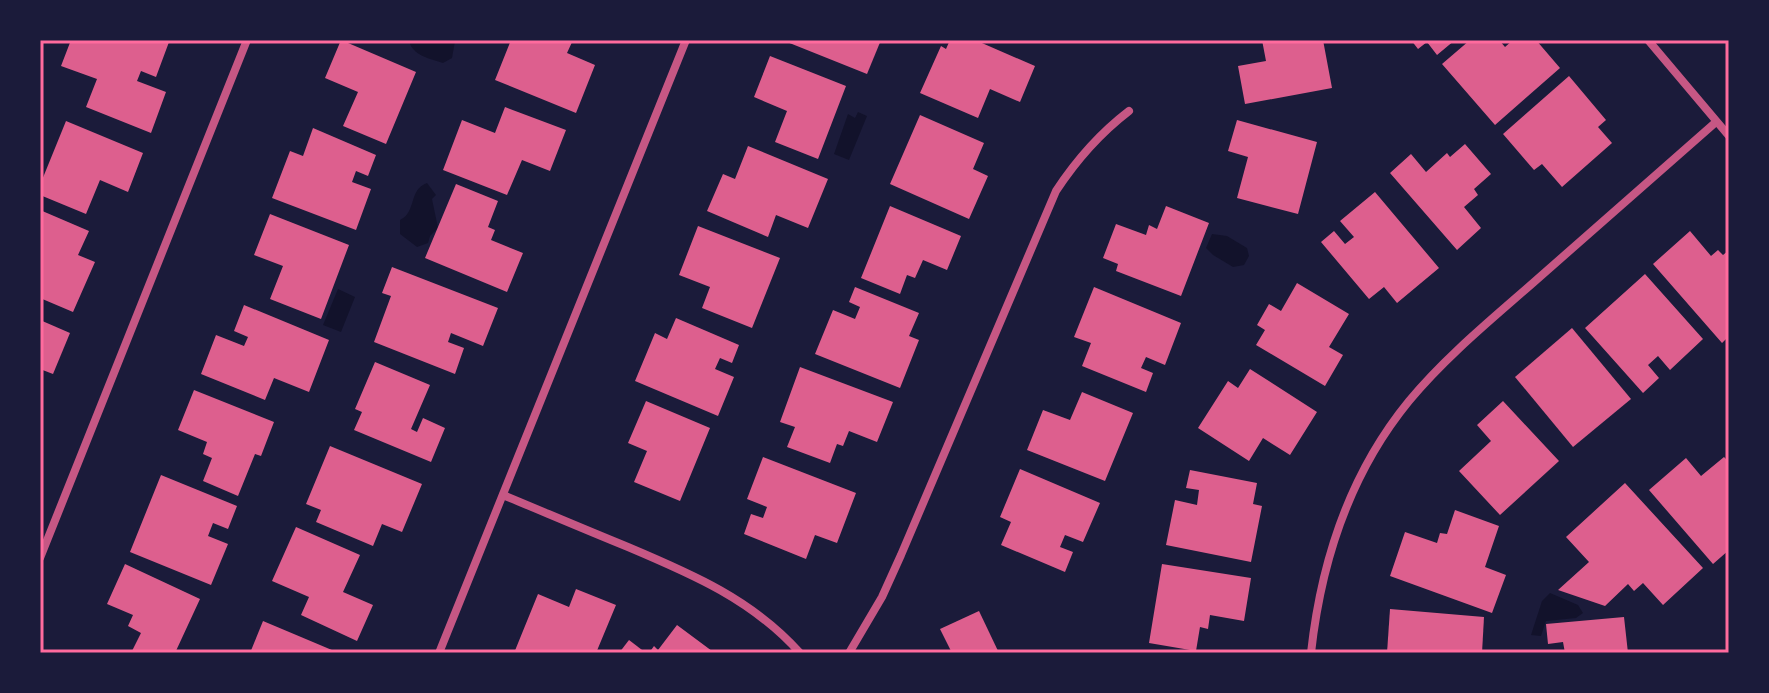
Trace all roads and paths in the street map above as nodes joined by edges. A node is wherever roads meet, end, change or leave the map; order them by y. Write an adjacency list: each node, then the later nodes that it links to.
1 (247, 40): 8 (street)
2 (686, 40): 7 (street)
3 (1648, 40): 5 (street)
4 (1129, 111): 11 (street)
5 (1716, 122): 6 (street); 12 (street)
6 (1729, 136)
7 (503, 495): 9 (street); 10 (street)
8 (40, 558)
9 (439, 653)
10 (800, 653)
11 (849, 653)
12 (1311, 653)

